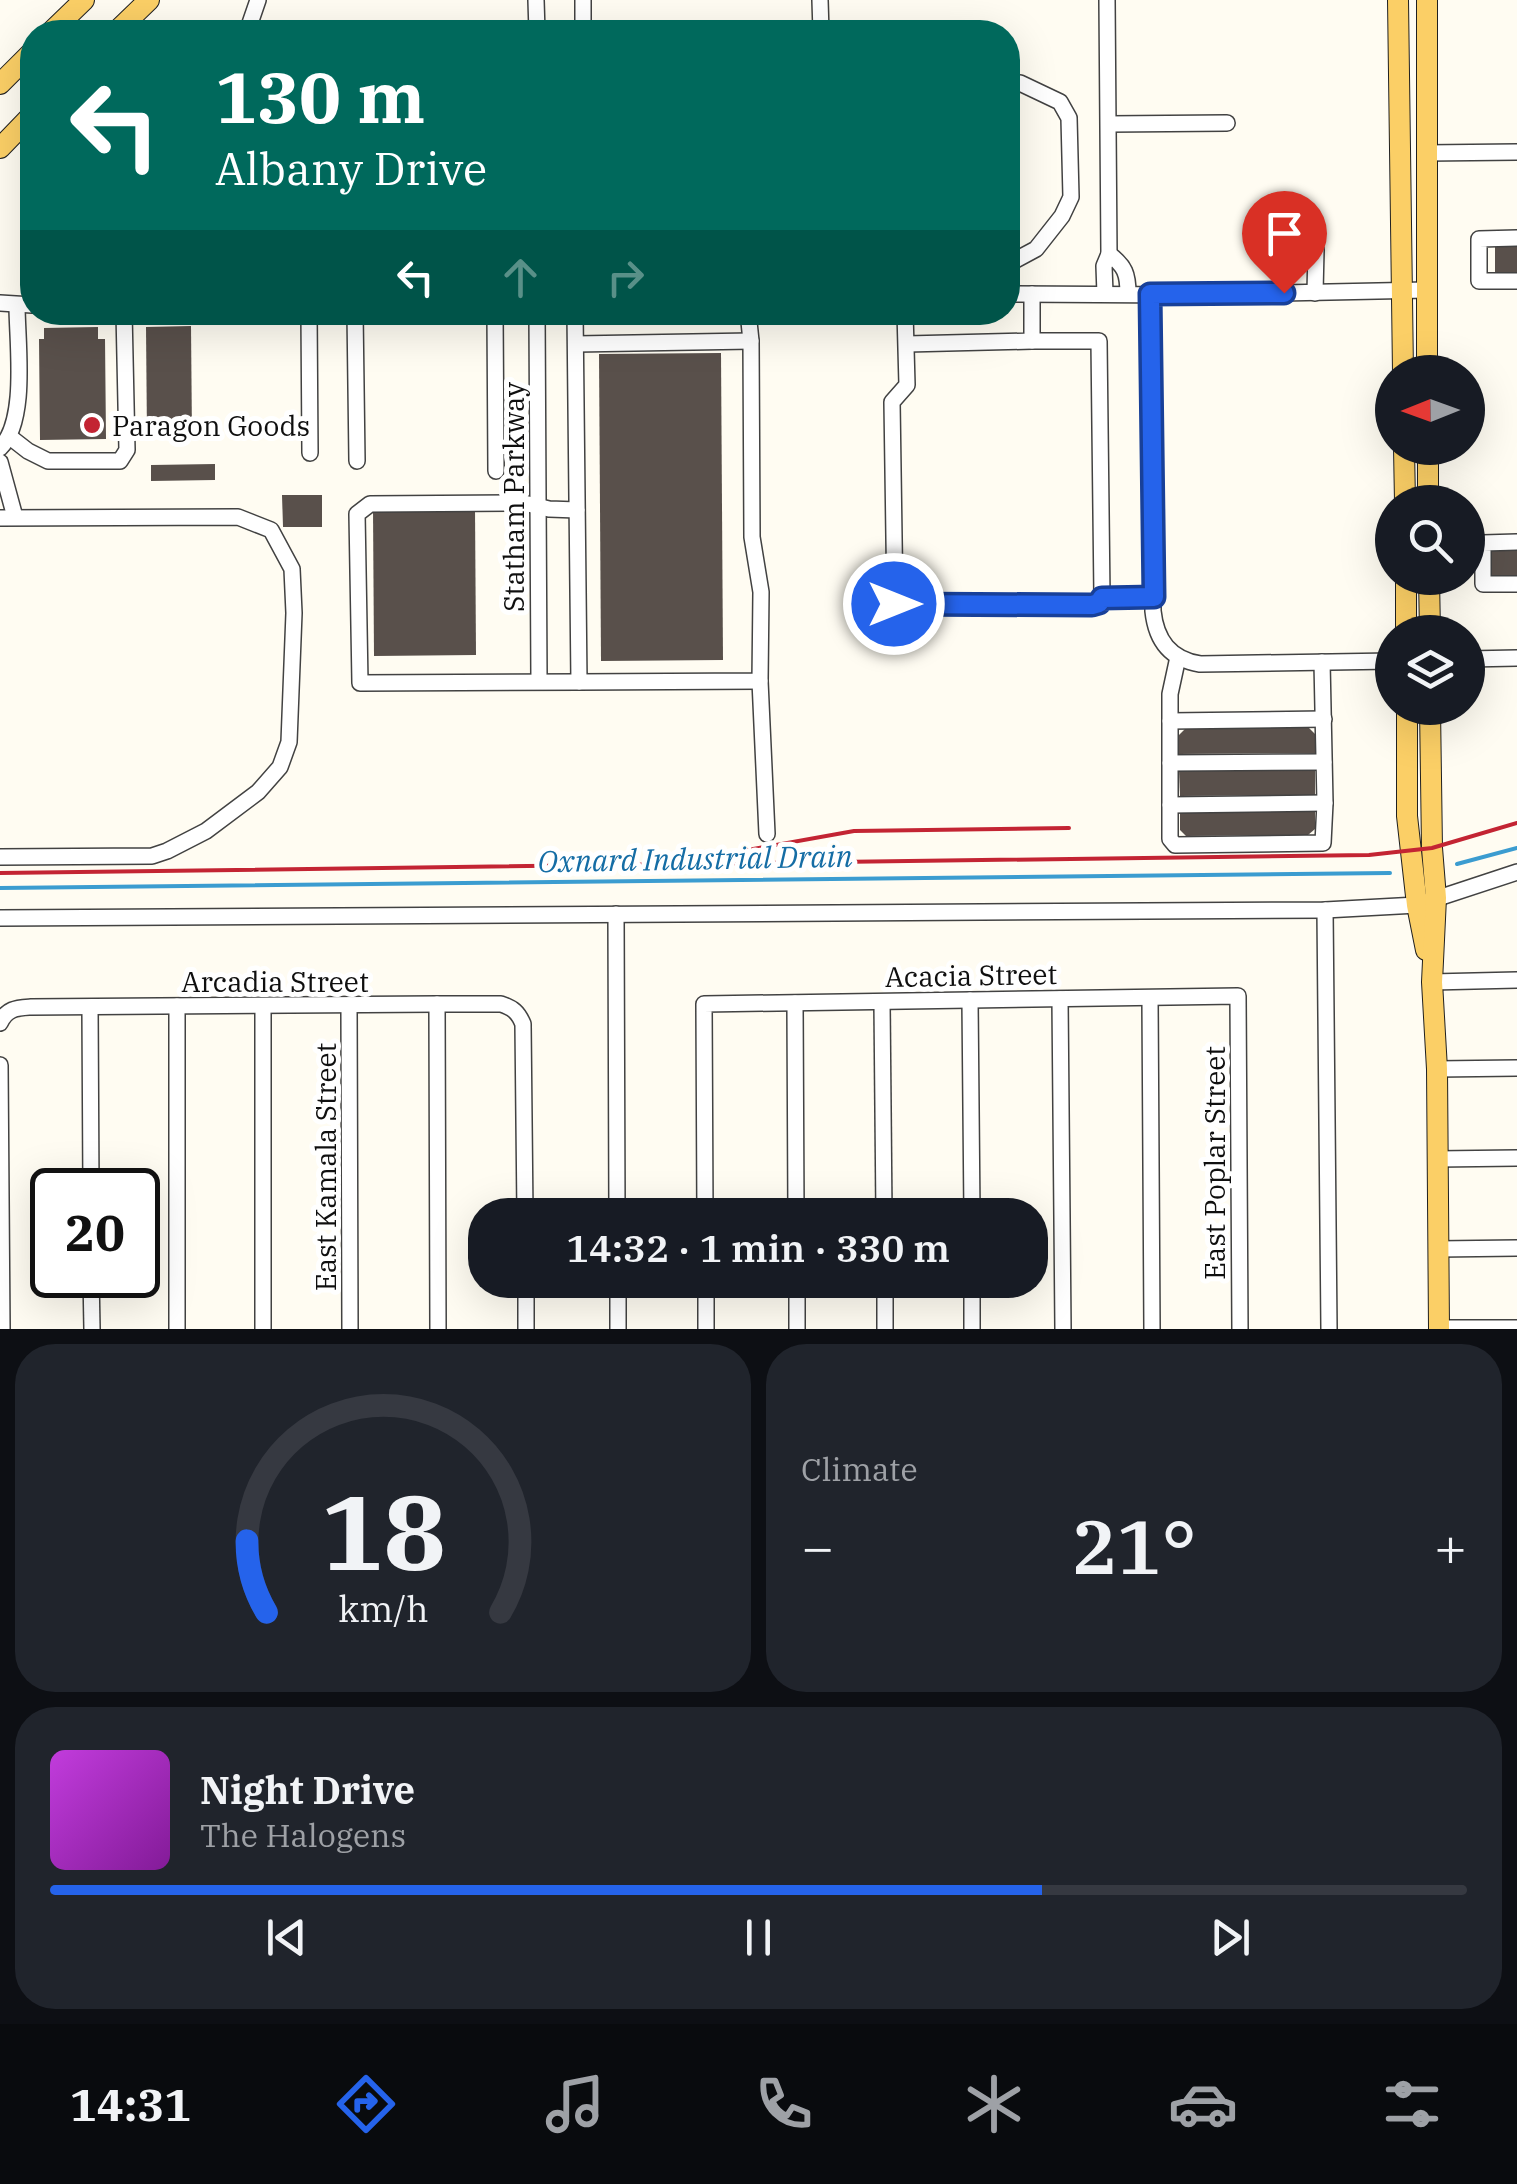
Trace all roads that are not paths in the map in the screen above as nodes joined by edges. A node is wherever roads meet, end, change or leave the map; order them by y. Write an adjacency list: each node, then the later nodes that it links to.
1 (84, 0): 7 (main road)
2 (149, 0): 8 (main road)
3 (1108, 0): 14 (street)
4 (1398, 0): 10 (main road)
5 (1411, 0): 10 (main road)
6 (1426, 0): 18 (main road)
7 (64, 20)
8 (128, 20)
9 (20, 64): 12 (main road)
10 (1400, 70): 18 (main road); 25 (main road)
11 (1020, 83): 22 (street)
12 (0, 84)
13 (1227, 123): 14 (street)
14 (1109, 124): 21 (street)
15 (20, 127): 16 (main road)
16 (0, 148)
17 (1517, 152): 18 (street)
18 (1426, 153): 24 (main road)
19 (1517, 238): 23 (street)
20 (1316, 250): 26 (street)
21 (1109, 254): 29 (street); 30 (street)
22 (1020, 257)
23 (1517, 281)
24 (1426, 290): 25 (street); 46 (main road)
25 (1402, 291): 26 (street); 45 (main road)
26 (1316, 293): 31 (street)
27 (1020, 294): 28 (street)
28 (1032, 294): 29 (street); 41 (street)
29 (1105, 294): 30 (street)
30 (1128, 294): 31 (street)
31 (1150, 294): 57 (street)
32 (16, 304): 47 (street)
33 (124, 325): 47 (street)
34 (308, 325): 48 (street)
35 (355, 325): 49 (street)
36 (494, 325): 51 (street)
37 (538, 325): 52 (street, Statham Parkway)
38 (576, 325): 43 (street)
39 (749, 325): 42 (street)
40 (905, 325): 44 (street)
41 (1032, 341): 44 (street); 58 (street)
42 (750, 342): 43 (street); 64 (street)
43 (576, 344): 53 (street)
44 (906, 344): 58 (street)
45 (1403, 355)
46 (1427, 355)
47 (5, 443)
48 (310, 454)
49 (356, 461)
50 (0, 462): 54 (street)
51 (496, 472)
52 (538, 506): 53 (street); 65 (street, Statham Parkway); 65 (street)
53 (577, 510): 66 (street)
54 (7, 518): 76 (street)
55 (1517, 542): 56 (street)
56 (1517, 584)
57 (1154, 597): 58 (street); 59 (street)
58 (1102, 598)
59 (1178, 657): 62 (street); 68 (street)
60 (1517, 658): 61 (street)
61 (1485, 659)
62 (1322, 662): 63 (street); 67 (street)
63 (1375, 662)
64 (760, 681): 66 (street); 75 (street)
65 (540, 682): 66 (street)
66 (579, 682)
67 (1324, 720): 68 (street); 71 (street)
68 (1170, 722): 72 (street)
69 (1407, 725): 78 (main road)
70 (1430, 725): 78 (main road)
71 (1324, 762): 72 (street); 73 (street)
72 (1170, 763): 74 (street)
73 (1324, 803): 74 (street); 74 (street)
74 (1170, 805)
75 (766, 834)
76 (0, 857)
77 (1517, 872): 78 (street)
78 (1427, 902): 79 (street); 83 (main road)
79 (1326, 910): 80 (street); 133 (street)
80 (616, 914): 81 (street); 103 (street)
81 (0, 918)
82 (1517, 980): 83 (street)
83 (1432, 982): 98 (main road)
84 (1238, 996): 85 (street, Acacia Street); 132 (street, East Poplar Street)
85 (1150, 998): 86 (street, Acacia Street); 131 (street)
86 (1060, 999): 87 (street, Acacia Street); 130 (street)
87 (970, 1000): 88 (street, Acacia Street); 107 (street)
88 (882, 1002): 89 (street, Acacia Street); 106 (street)
89 (795, 1003): 104 (street, Acacia Street); 105 (street)
90 (437, 1004): 91 (street, Arcadia Street); 102 (street, Arcadia Street); 123 (street)
91 (349, 1005): 93 (street, Arcadia Street); 122 (street, East Kamala Street)
92 (178, 1006): 93 (street, Arcadia Street); 94 (street, Arcadia Street); 120 (street)
93 (264, 1006): 121 (street)
94 (90, 1007): 95 (street, Arcadia Street); 101 (street)
95 (0, 1023)
96 (0, 1065): 118 (street)
97 (1517, 1068): 98 (street)
98 (1437, 1069): 100 (main road)
99 (1517, 1158): 100 (street)
100 (1438, 1159): 109 (main road)
101 (91, 1168)
102 (525, 1198)
103 (618, 1198)
104 (705, 1198)
105 (796, 1198)
106 (884, 1198)
107 (972, 1198)
108 (1517, 1248): 109 (street)
109 (1438, 1249): 134 (main road)
110 (91, 1298): 119 (street)
111 (526, 1298): 124 (street)
112 (618, 1298): 125 (street)
113 (706, 1298): 126 (street)
114 (797, 1298): 127 (street)
115 (884, 1298): 128 (street)
116 (972, 1298): 129 (street)
117 (1517, 1328): 134 (street)
118 (2, 1329)
119 (92, 1329)
120 (177, 1329)
121 (263, 1329)
122 (350, 1329)
123 (438, 1329)
124 (526, 1329)
125 (618, 1329)
126 (706, 1329)
127 (797, 1329)
128 (885, 1329)
129 (972, 1329)
130 (1062, 1329)
131 (1152, 1329)
132 (1240, 1329)
133 (1329, 1329)
134 (1439, 1329)

